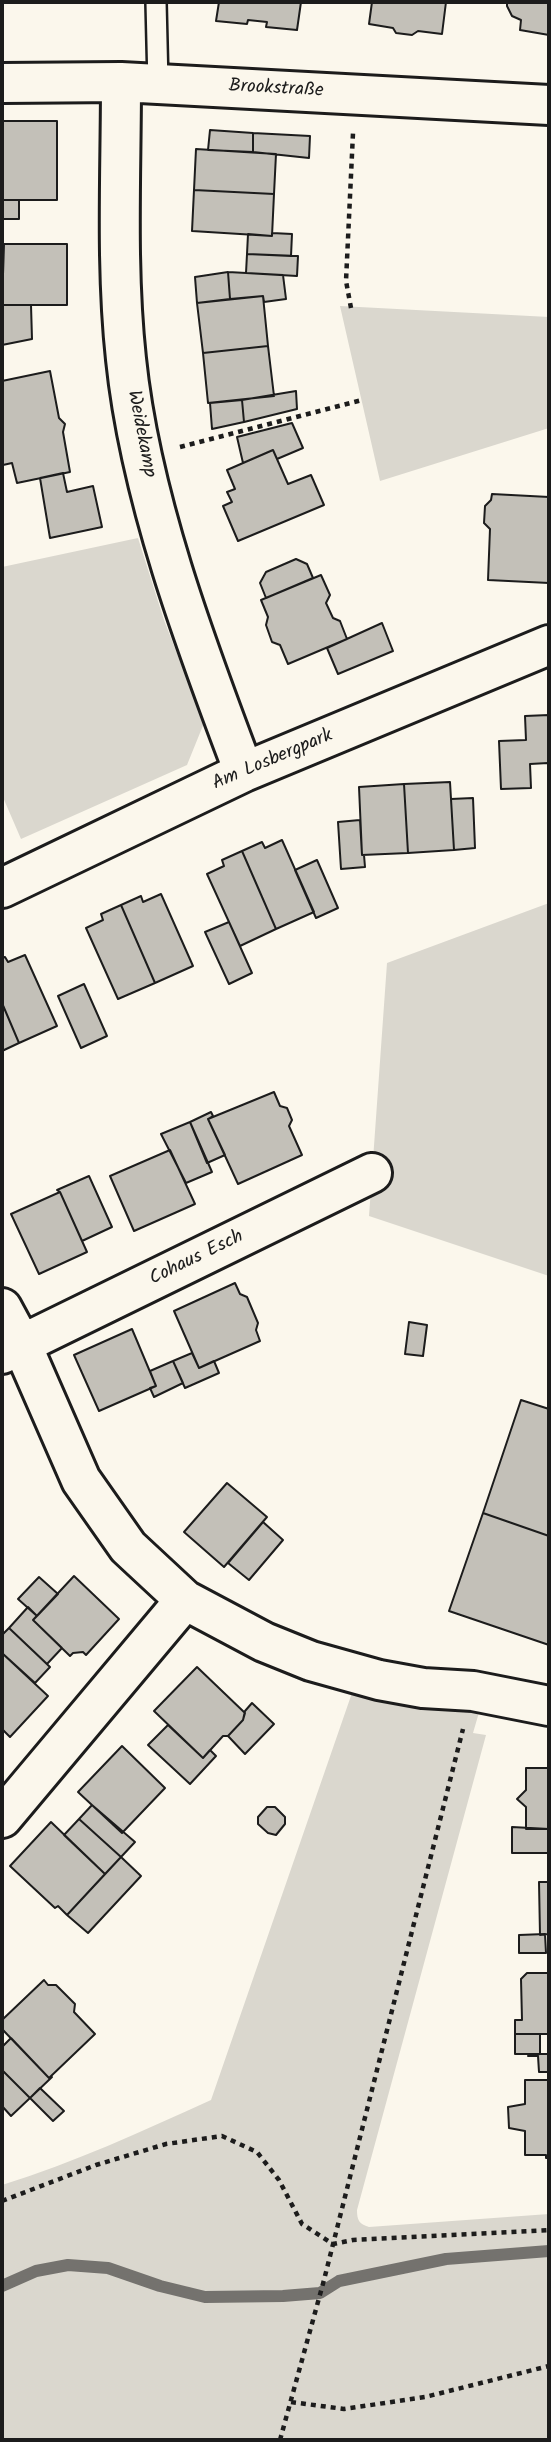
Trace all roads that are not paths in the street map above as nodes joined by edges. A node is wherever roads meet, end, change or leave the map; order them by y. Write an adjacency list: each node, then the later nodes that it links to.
1 (156, 2): 3 (lane)
2 (2, 83): 3 (street, Brookstraße)
3 (139, 83): 4 (street, Brookstraße); 6 (street, Weidekamp)
4 (549, 104)
5 (549, 645): 6 (street, Am Losbergpark)
6 (244, 772): 7 (street, Am Losbergpark)
7 (2, 888)
8 (372, 1172): 10 (street, Cohaus Esch)
9 (2, 1308): 10 (street)
10 (12, 1349): 11 (street)
11 (185, 1600): 12 (street); 13 (street)
12 (549, 1706)
13 (2, 1818)

